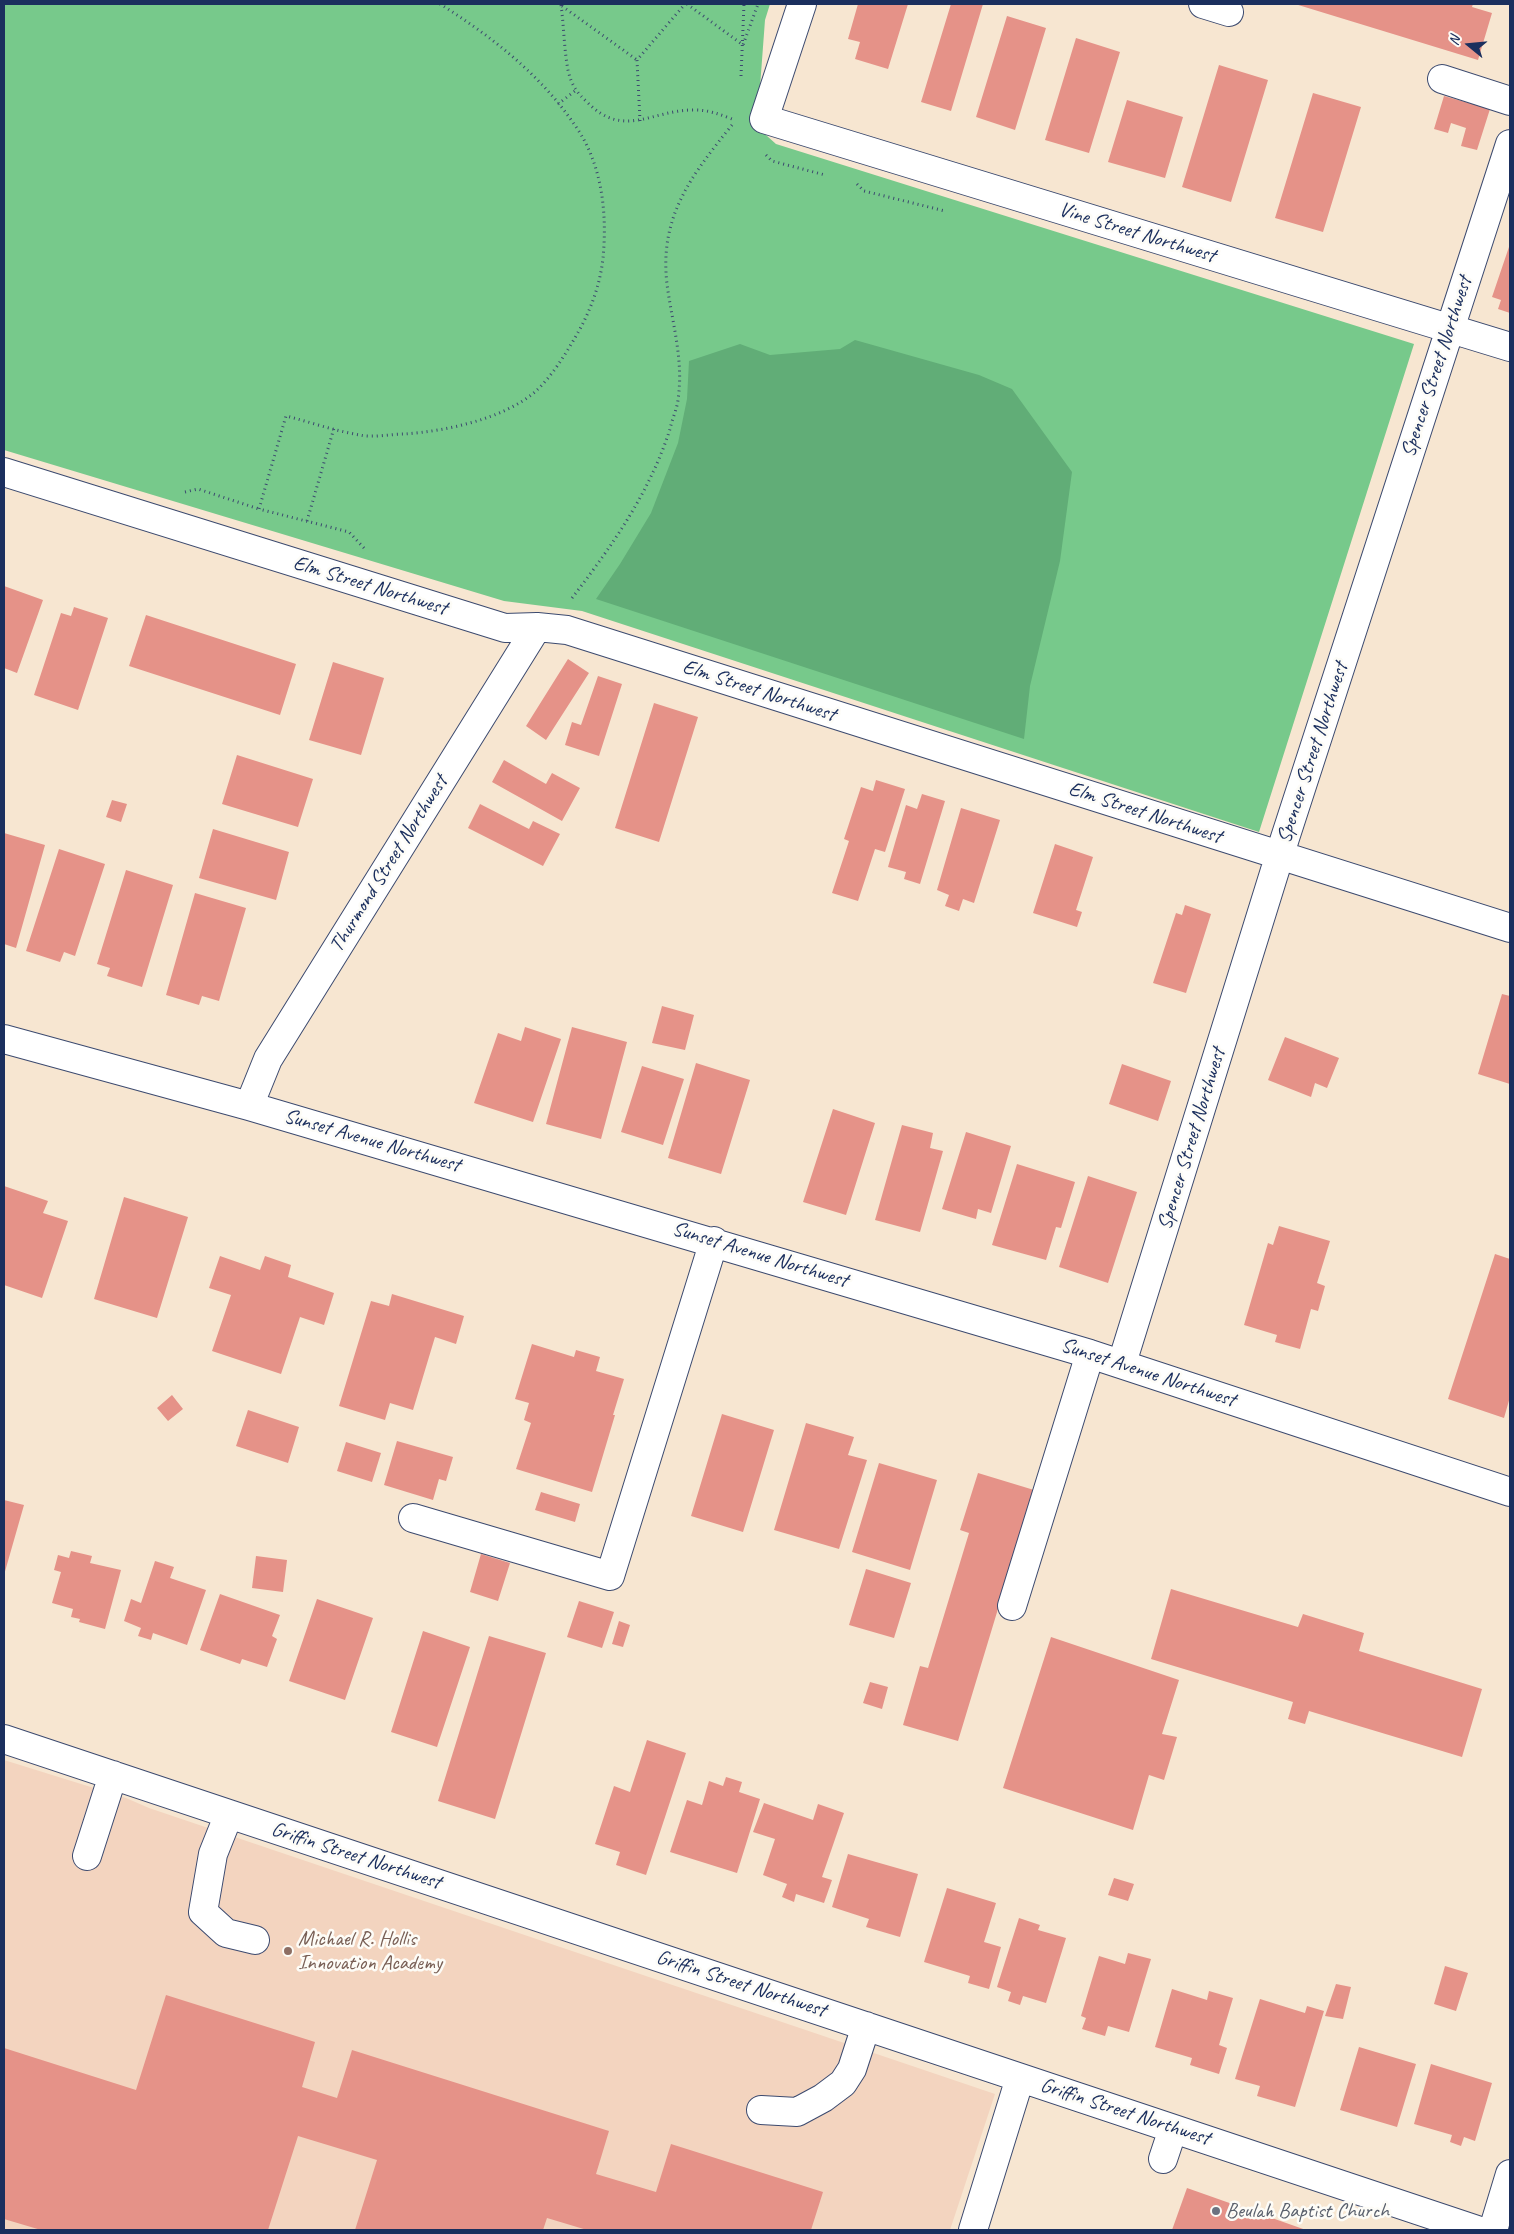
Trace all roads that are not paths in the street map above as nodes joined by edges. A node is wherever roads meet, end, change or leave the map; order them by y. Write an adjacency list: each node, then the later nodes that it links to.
1 (802, 4): 7 (street, Vine Street Northwest)
2 (1203, 4): 3 (street)
3 (1229, 12)
4 (1442, 79): 5 (street)
5 (1510, 101)
6 (1510, 144): 7 (street, Spencer Street Northwest)
7 (1450, 328): 8 (street, Vine Street Northwest); 11 (street, Spencer Street Northwest)
8 (1510, 347)
9 (4, 472): 10 (street, Elm Street Northwest)
10 (537, 627): 11 (street, Elm Street Northwest); 14 (street, Thurmond Street Northwest)
11 (1280, 855): 12 (street, Elm Street Northwest); 17 (street, Spencer Street Northwest)
12 (1510, 928)
13 (4, 1039): 14 (street, Sunset Avenue Northwest)
14 (249, 1106): 15 (street, Sunset Avenue Northwest)
15 (714, 1241): 16 (street, Sunset Avenue Northwest); 19 (street)
16 (1090, 1354): 17 (street, Sunset Avenue Northwest); 20 (street)
17 (1122, 1363): 18 (street, Sunset Avenue Northwest)
18 (1510, 1492)
19 (413, 1518)
20 (1012, 1606)
21 (4, 1739): 22 (street, Griffin Street Northwest)
22 (113, 1775): 23 (street, Griffin Street Northwest); 24 (street)
23 (229, 1814): 25 (street); 26 (street, Griffin Street Northwest)
24 (87, 1856)
25 (255, 1940)
26 (866, 2026): 27 (street, Griffin Street Northwest); 28 (street)
27 (1020, 2078): 29 (street, Griffin Street Northwest); 32 (street)
28 (761, 2110)
29 (1173, 2129): 30 (street); 33 (street, Griffin Street Northwest)
30 (1163, 2159)
31 (1510, 2174): 34 (street)
32 (972, 2230)
33 (1477, 2230)
34 (1494, 2230)

